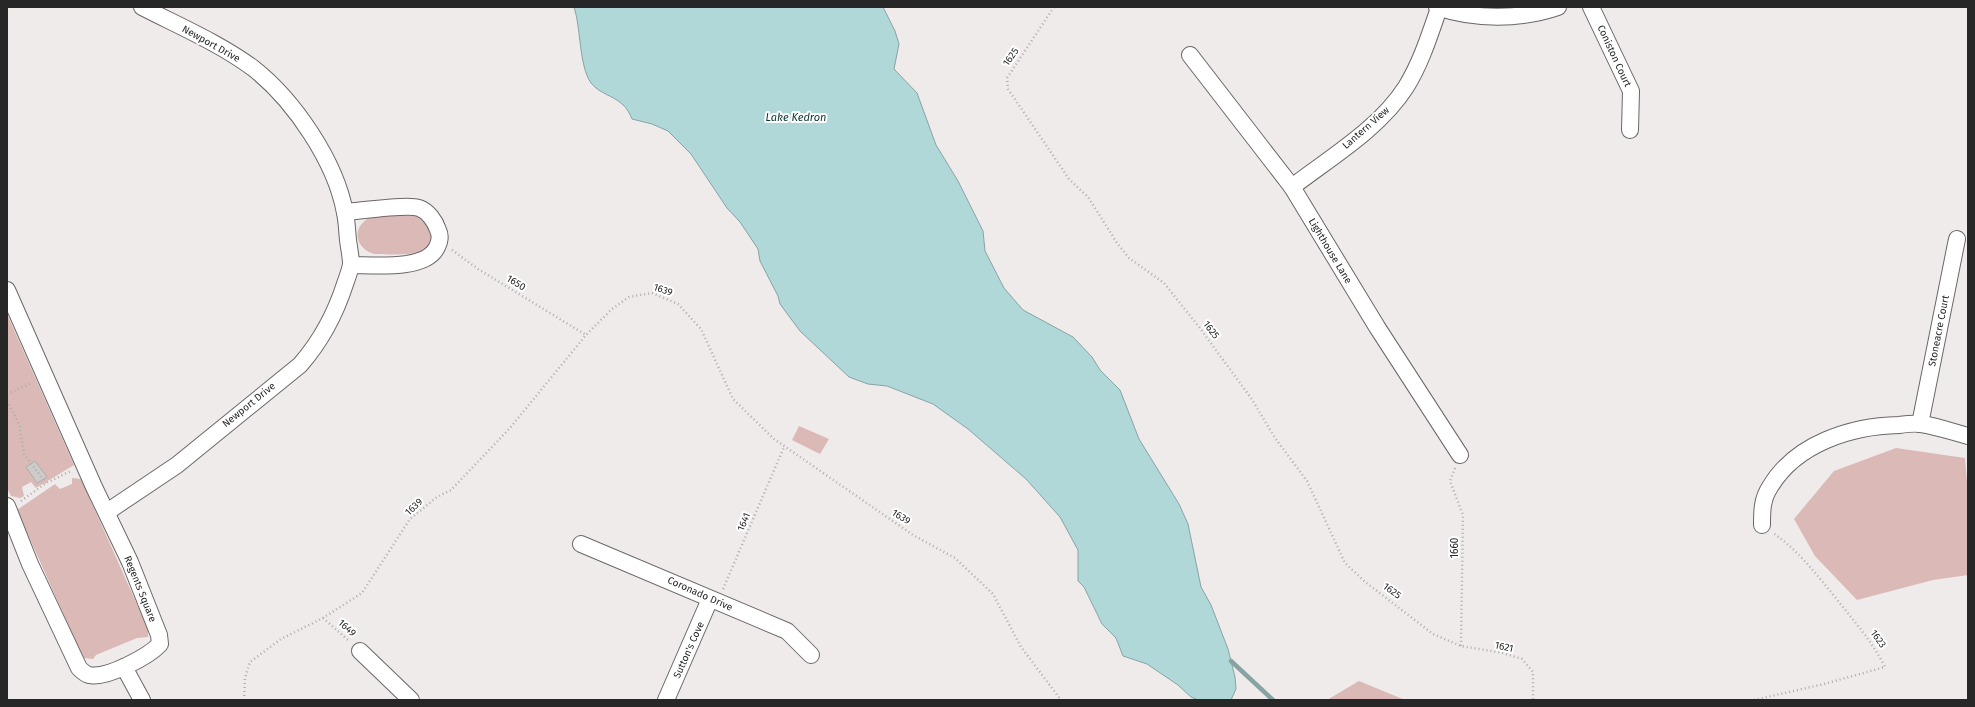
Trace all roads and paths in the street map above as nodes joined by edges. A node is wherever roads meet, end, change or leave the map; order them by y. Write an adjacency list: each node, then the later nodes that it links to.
1 (142, 7): 9 (street, Newport Drive)
2 (1054, 7): 31 (path, 1625)
3 (1438, 7): 4 (street); 8 (street, Lantern View)
4 (1558, 7)
5 (1591, 7): 7 (street, Coniston Court)
6 (1190, 54): 8 (street, Lighthouse Lane)
7 (1630, 130)
8 (1292, 187): 21 (street, Lighthouse Lane)
9 (345, 212): 11 (street); 12 (street, Newport Drive)
10 (1957, 239): 18 (street, Stoneacre Court)
11 (439, 241): 12 (street); 14 (path, 1650)
12 (351, 265): 25 (street, Newport Drive)
13 (7, 290): 15 (street, Regents Square)
14 (586, 335): 20 (path, 1639); 30 (path, 1639)
15 (45, 377): 16 (path); 22 (street, Regents Square)
16 (7, 394)
17 (7, 401): 23 (path)
18 (1920, 424): 19 (street); 26 (street)
19 (1968, 436)
20 (784, 446): 29 (path, 1641); 39 (path, 1639)
21 (1460, 455): 31 (path, 1660)
22 (85, 466): 23 (path); 25 (street, Regents Square)
23 (46, 483): 24 (path)
24 (8, 509): 27 (street, Regents Square)
25 (107, 512): 34 (street, Regents Square)
26 (1762, 525): 41 (path, 1623)
27 (14, 543): 34 (street, Regents Square)
28 (581, 544): 29 (street, Coronado Drive)
29 (714, 601): 33 (street, Coronado Drive); 38 (street, Sutton's Cove)
30 (323, 618): 32 (path, 1649); 36 (path, 1639)
31 (1461, 646): 40 (path, 1621)
32 (360, 651): 37 (street)
33 (811, 655)
34 (124, 667): 35 (street)
35 (142, 700)
36 (244, 700)
37 (411, 700)
38 (666, 700)
39 (1061, 700)
40 (1533, 700)
41 (1754, 700)

